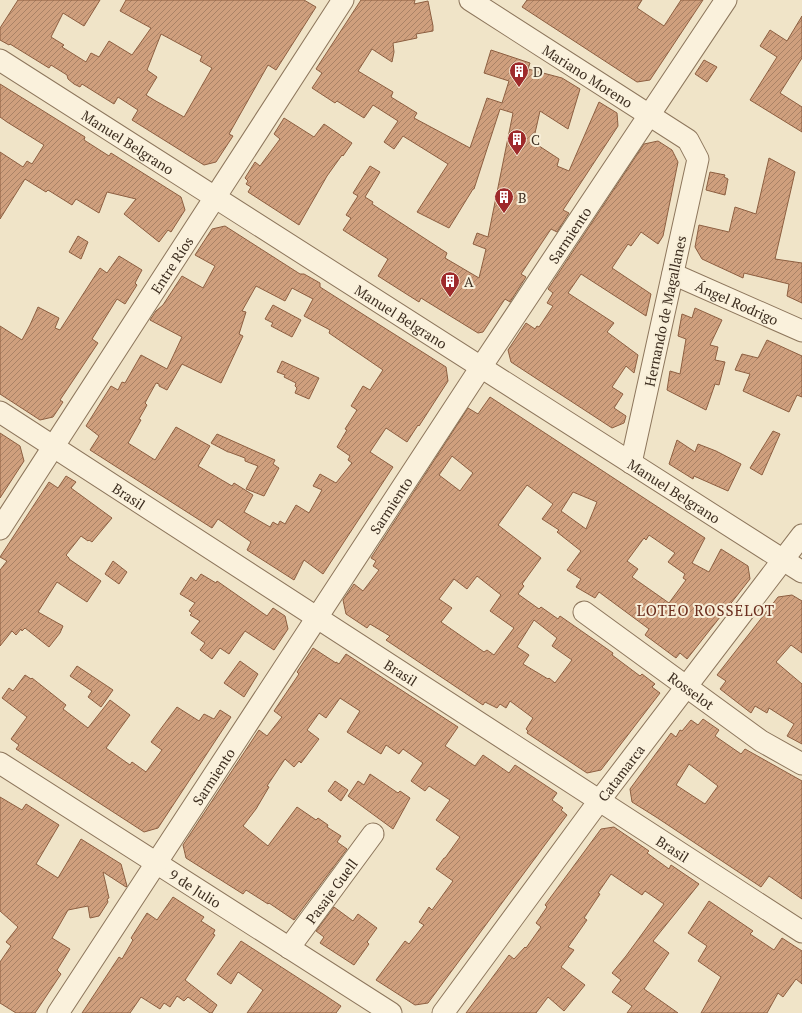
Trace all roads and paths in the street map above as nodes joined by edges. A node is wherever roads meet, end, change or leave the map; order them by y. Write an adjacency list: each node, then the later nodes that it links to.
1 (343, 0): 7 (street, Entre Ríos)
2 (470, 0): 5 (street, Mariano Moreno)
3 (726, 0): 5 (street, Sarmiento)
4 (0, 60): 7 (street, Manuel Belgrano)
5 (649, 115): 6 (street, Mariano Moreno); 10 (street, Sarmiento)
6 (698, 158): 8 (street, Hernando de Magallanes)
7 (215, 198): 10 (street, Manuel Belgrano); 12 (street, Entre Ríos)
8 (673, 274): 9 (street, Ángel Rodrigo); 13 (street, Hernando de Magallanes)
9 (802, 331)
10 (481, 367): 13 (street, Manuel Belgrano); 19 (street, Sarmiento)
11 (0, 412): 12 (street, Brasil)
12 (54, 447): 14 (street, Entre Ríos); 19 (street, Brasil)
13 (631, 463): 16 (street, Manuel Belgrano)
14 (0, 529)
15 (802, 535): 16 (street, Catamarca)
16 (783, 560): 17 (street, Manuel Belgrano); 20 (street, Catamarca)
17 (802, 572)
18 (584, 612): 20 (street, Rosselot)
19 (317, 618): 23 (street, Brasil); 25 (street, Sarmiento)
20 (686, 687): 22 (street, Rosselot); 23 (street, Catamarca)
21 (0, 763): 25 (street, 9 de Julio)
22 (802, 764)
23 (599, 801): 26 (street, Brasil); 30 (street, Catamarca)
24 (373, 834): 27 (street, Pasaje Guell)
25 (156, 863): 27 (street, 9 de Julio); 28 (street, Sarmiento)
26 (802, 932)
27 (289, 948): 29 (street, 9 de Julio)
28 (58, 1013)
29 (391, 1013)
30 (443, 1013)

